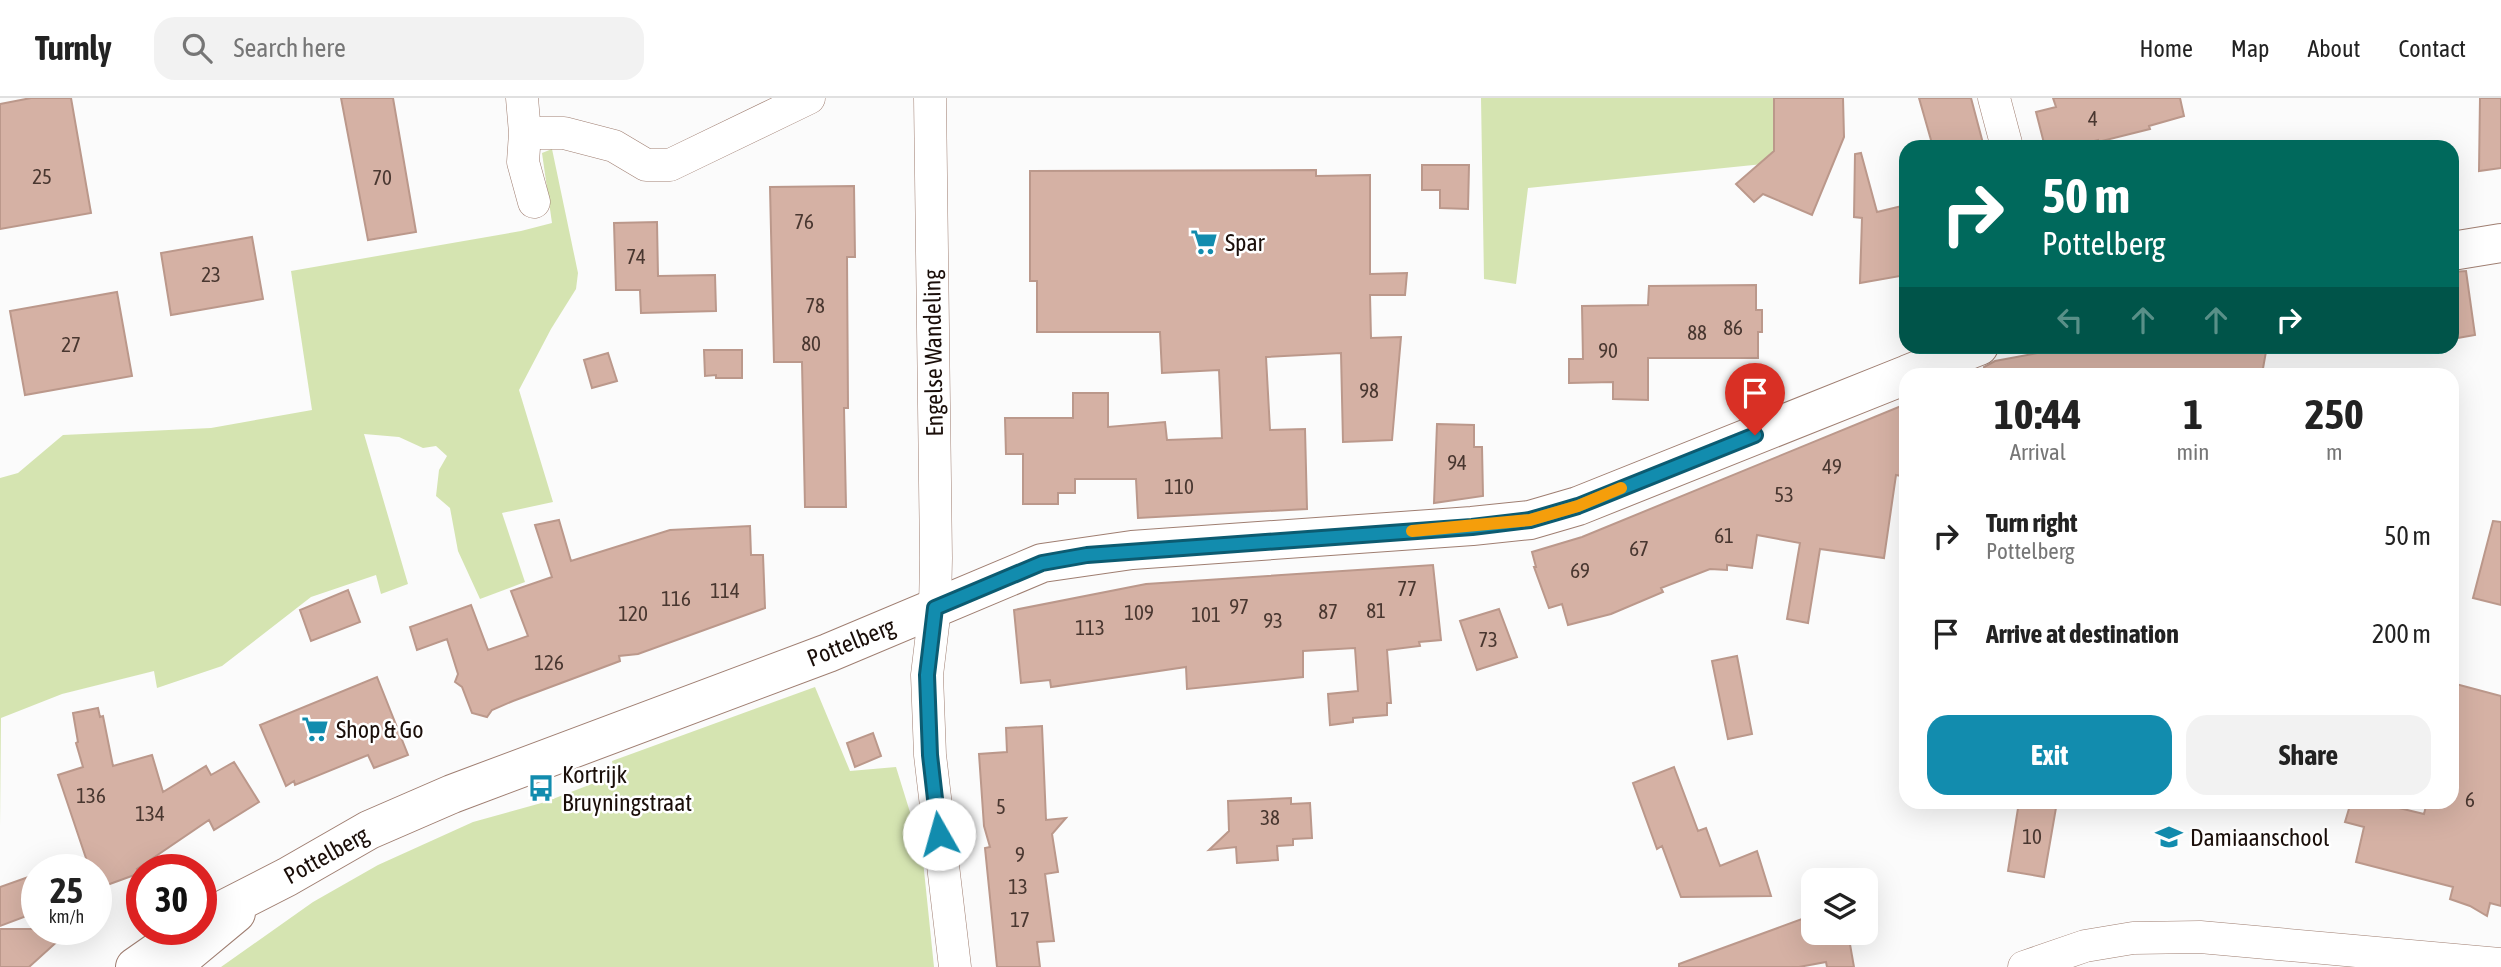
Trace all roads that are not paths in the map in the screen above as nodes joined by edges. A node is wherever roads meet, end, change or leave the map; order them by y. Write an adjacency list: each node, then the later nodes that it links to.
1 (522, 98): 5 (street)
2 (809, 98): 5 (street)
3 (930, 98): 13 (street, Engelse Wandeling)
4 (1994, 98): 6 (street)
5 (525, 133): 7 (street)
6 (2005, 140)
7 (534, 202)
8 (2501, 243): 9 (main road)
9 (2459, 250)
10 (1959, 354): 11 (main road, Pottelberg)
11 (1924, 368)
12 (1899, 378): 13 (main road, Pottelberg)
13 (935, 608): 14 (main road, Pottelberg); 20 (street, Engelse Wandeling)
14 (264, 889): 15 (main road, Pottelberg); 19 (main road, Pottelberg)
15 (217, 913)
16 (166, 945): 18 (main road)
17 (2501, 964): 21 (street)
18 (135, 967)
19 (171, 967)
20 (954, 967)
21 (2024, 967)

